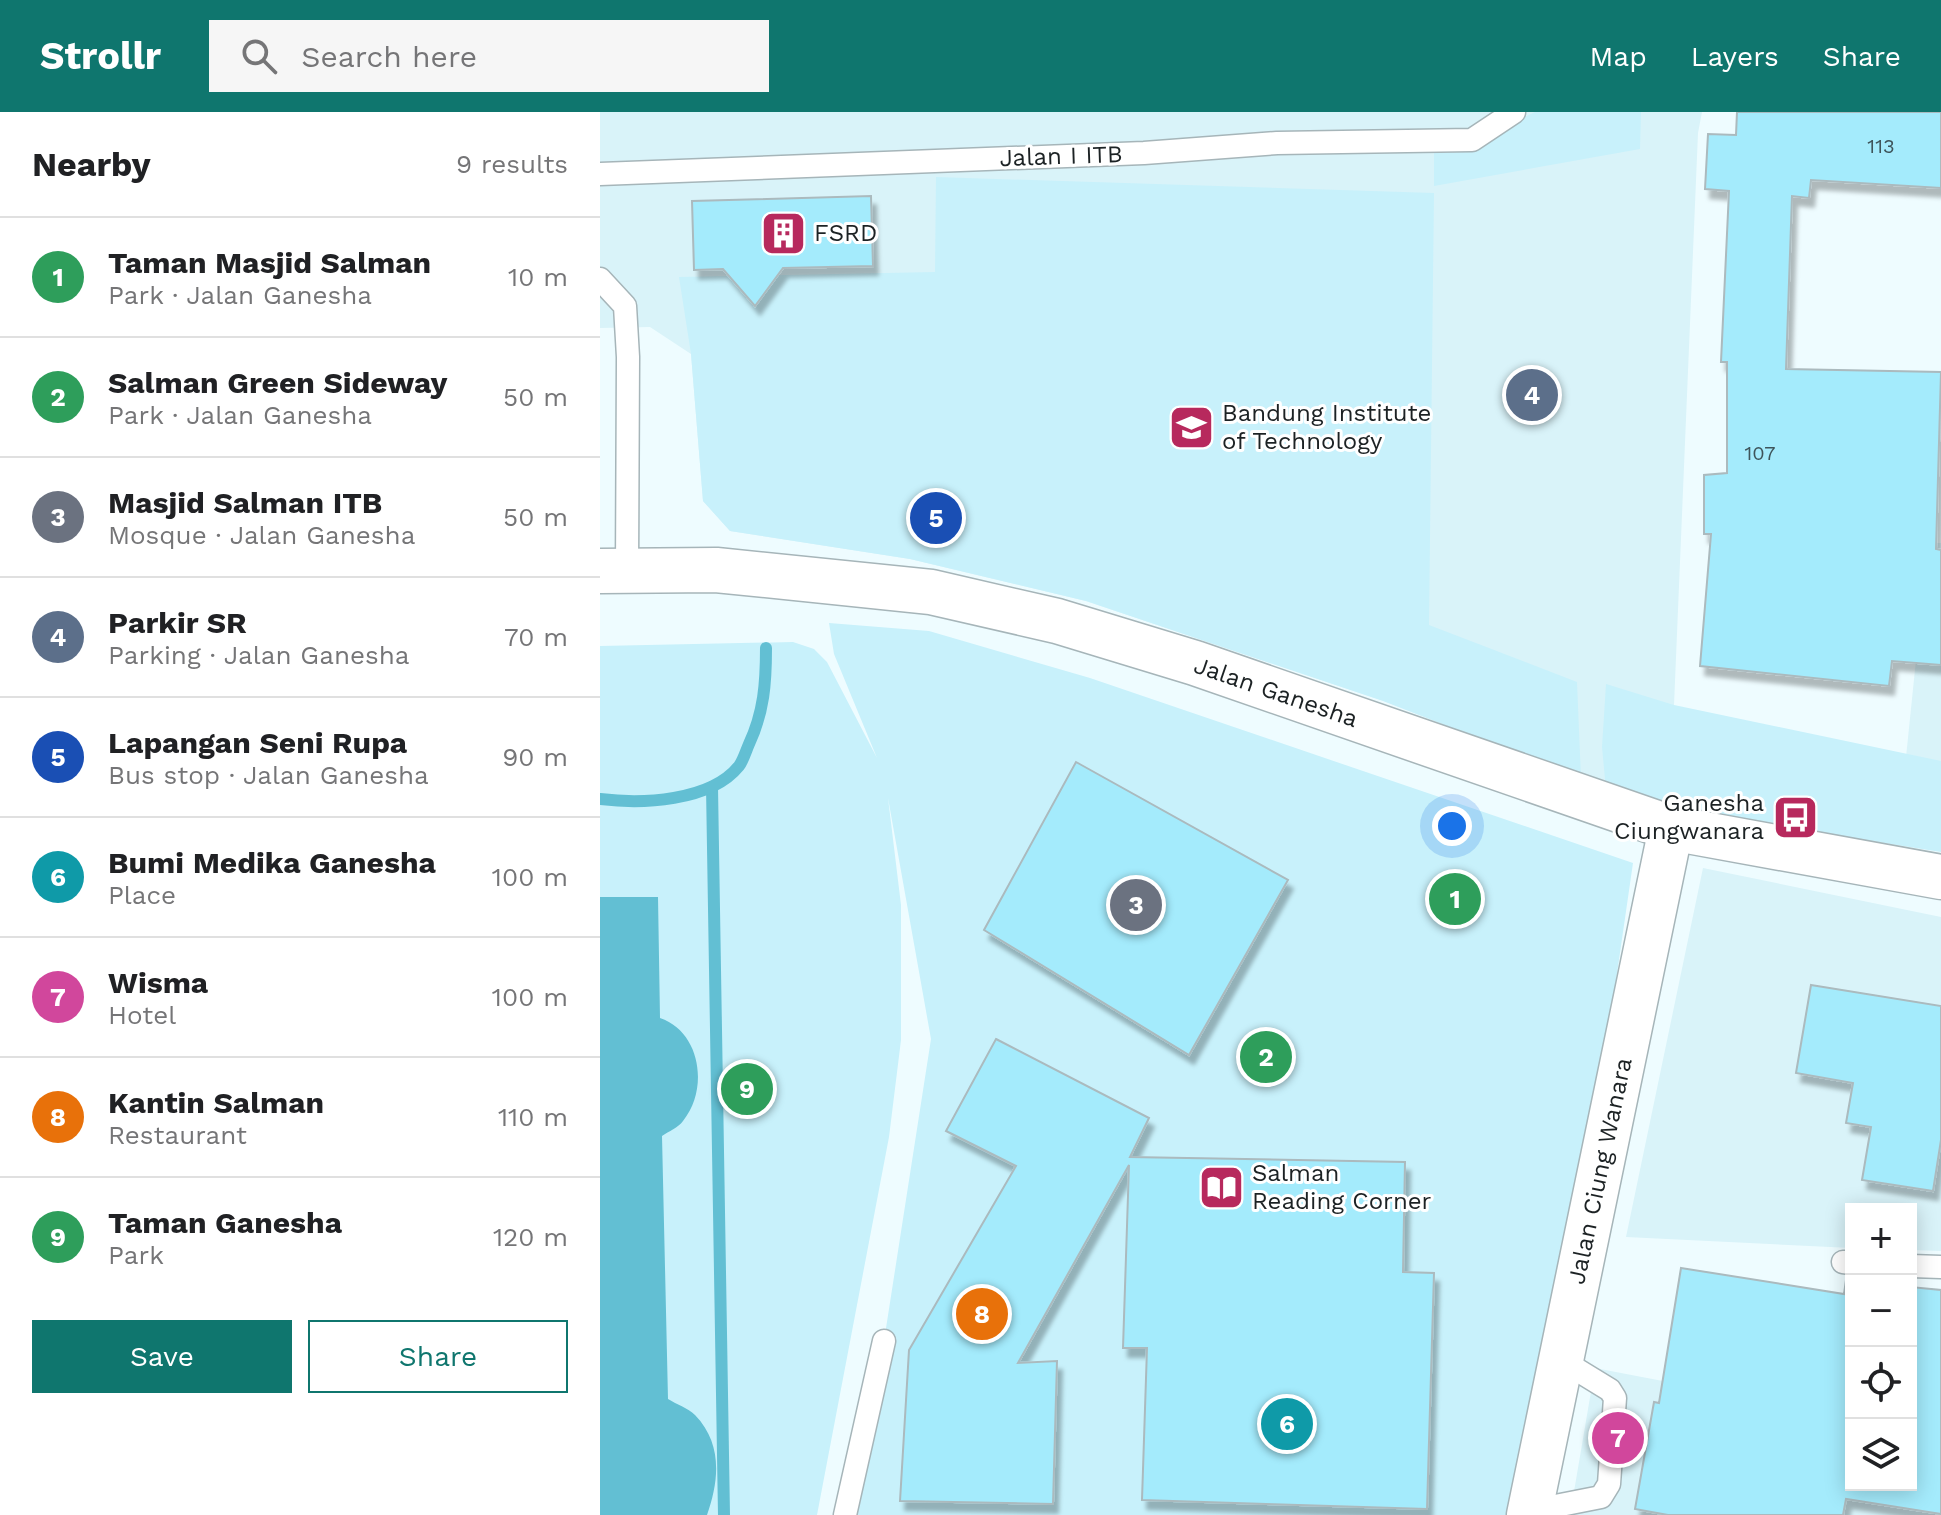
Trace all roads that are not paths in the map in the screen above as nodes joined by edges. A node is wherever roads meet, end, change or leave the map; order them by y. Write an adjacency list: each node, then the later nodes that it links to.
1 (1514, 112): 2 (lane, Jalan I ITB)
2 (600, 174)
3 (600, 279): 4 (lane)
4 (614, 571): 5 (street, Jalan Ganesha)
5 (1671, 828): 6 (street, Jalan Ganesha); 10 (street, Jalan Ciung Wanara)
6 (1941, 877)
7 (1917, 1266): 8 (lane)
8 (1941, 1267)
9 (884, 1341): 12 (lane)
10 (1561, 1360): 11 (street, Jalan Ciung Wanara); 11 (lane)
11 (1530, 1513)
12 (845, 1515)

